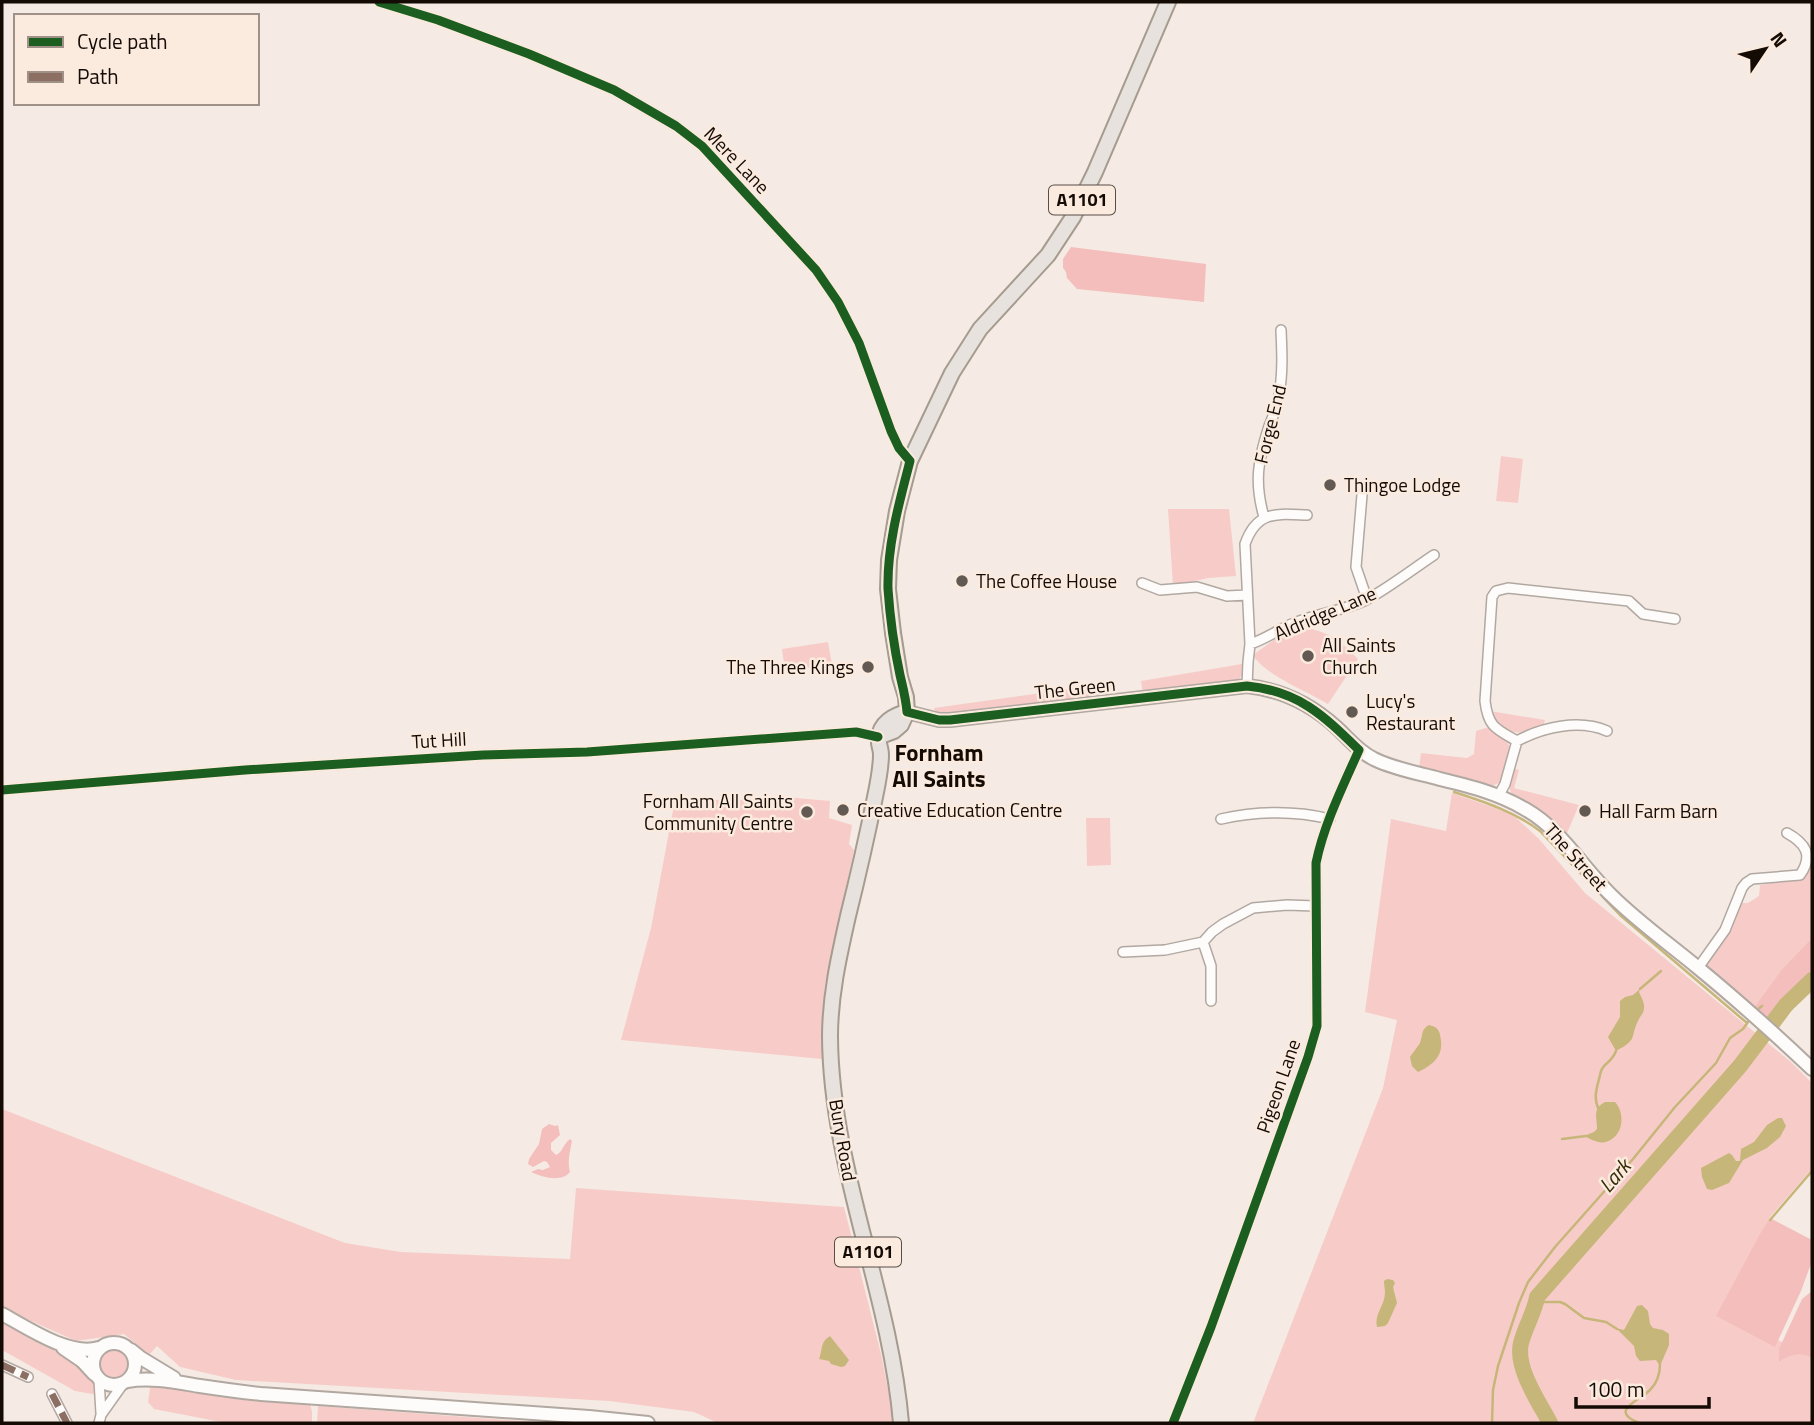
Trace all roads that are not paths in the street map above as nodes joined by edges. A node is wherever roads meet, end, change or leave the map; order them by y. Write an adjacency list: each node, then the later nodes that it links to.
1 (379, 2): 4 (street, Mere Lane)
2 (1168, 2): 4 (main road, A1101)
3 (1281, 330): 7 (street, Forge End)
4 (910, 461): 15 (main road, A1101)
5 (1362, 495): 11 (street)
6 (1307, 515): 7 (street)
7 (1264, 517): 10 (street)
8 (1434, 555): 11 (street, Aldridge Lane)
9 (1142, 583): 10 (street)
10 (1247, 594): 13 (street)
11 (1367, 599): 13 (street, Aldridge Lane)
12 (1675, 619): 18 (street)
13 (1250, 644): 14 (street)
14 (1247, 686): 15 (main road, The Green); 19 (main road, The Street)
15 (907, 712): 17 (main road)
16 (1607, 731): 18 (street)
17 (878, 737): 20 (street, Tut Hill); 45 (main road, Bury Road / A1101)
18 (1517, 741): 21 (street)
19 (1360, 750): 21 (main road, The Street); 23 (street, Pigeon Lane)
20 (2, 790)
21 (1499, 795): 28 (main road, The Street)
22 (1221, 819): 23 (street)
23 (1330, 819): 25 (street, Pigeon Lane)
24 (1787, 833): 28 (street)
25 (1315, 906): 26 (street); 46 (street, Pigeon Lane)
26 (1203, 942): 27 (street); 29 (street)
27 (1123, 951)
28 (1698, 968): 30 (main road, The Street)
29 (1211, 1002)
30 (1812, 1069)
31 (2, 1314): 32 (main road)
32 (54, 1341): 33 (main road); 37 (main road)
33 (99, 1348): 34 (main road); 37 (main road)
34 (129, 1349): 38 (main road); 39 (main road)
35 (2, 1365): 36 (street)
36 (28, 1377)
37 (97, 1377): 38 (main road); 41 (street)
38 (125, 1382): 39 (main road); 41 (street)
39 (181, 1382): 44 (main road)
40 (52, 1394): 42 (street)
41 (100, 1419)
42 (66, 1420): 43 (street)
43 (54, 1423)
44 (648, 1423)
45 (901, 1423)
46 (1173, 1423)

